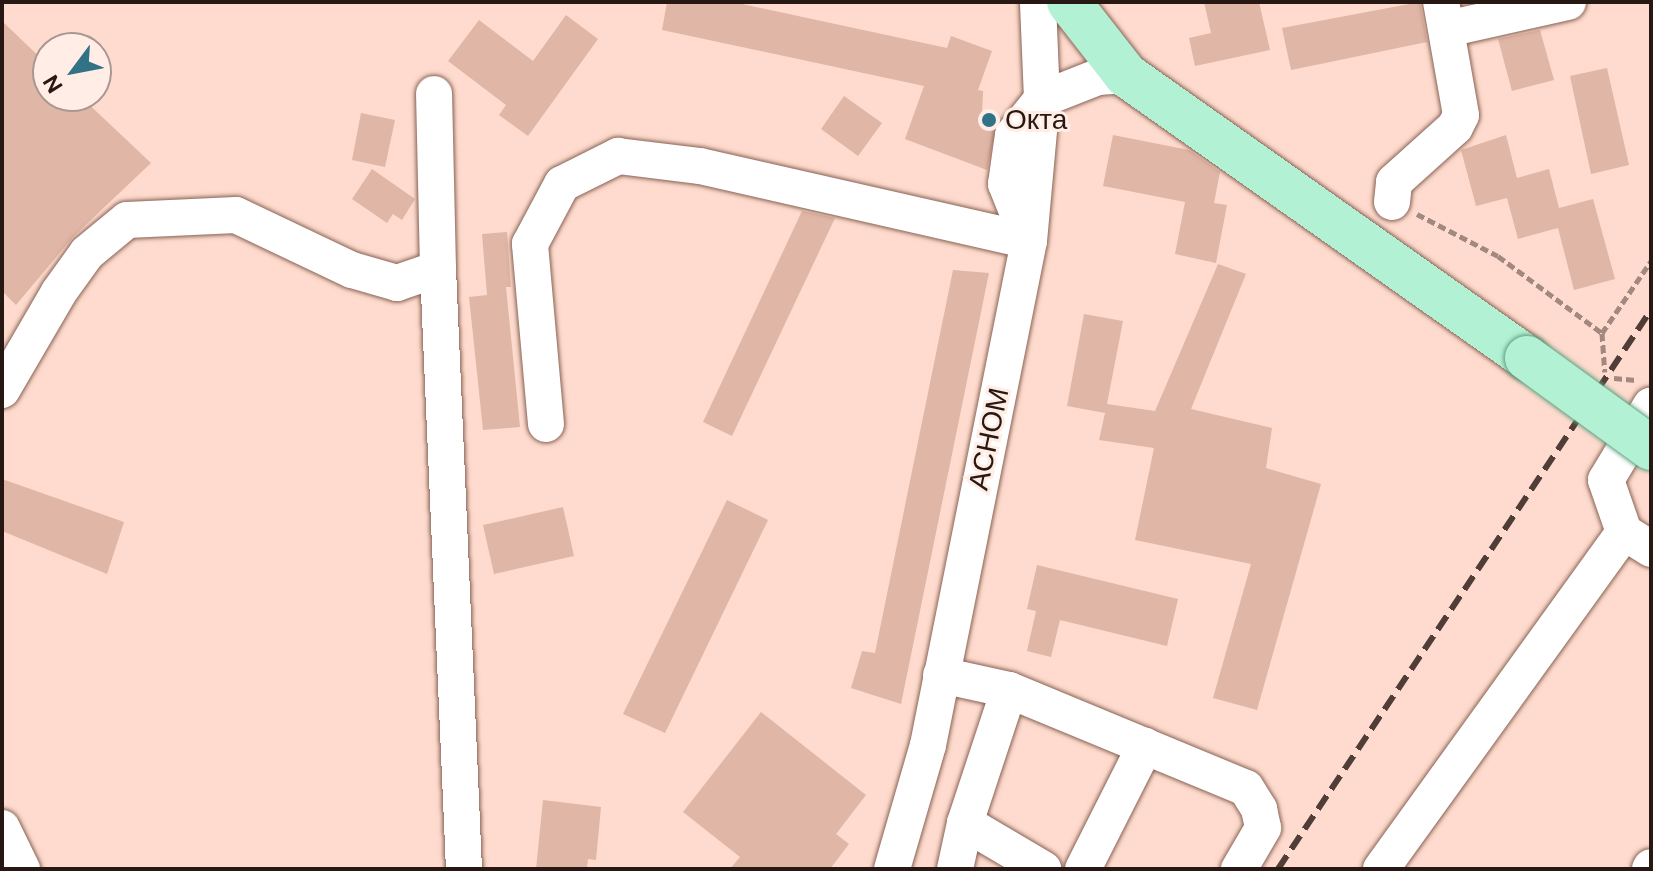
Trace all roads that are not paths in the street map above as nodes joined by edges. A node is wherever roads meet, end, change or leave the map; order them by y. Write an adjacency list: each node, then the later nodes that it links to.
1 (1038, 2): 7 (street, АСНОМ)
2 (1069, 2): 5 (main road)
3 (1568, 2): 4 (street)
4 (1444, 16): 8 (street)
5 (1126, 75): 7 (street); 14 (main road, bridge)
6 (434, 94): 10 (street)
7 (1042, 99): 9 (street, АСНОМ)
8 (1392, 202)
9 (1029, 241): 13 (street); 16 (street, АСНОМ)
10 (438, 269): 11 (street); 22 (street)
11 (2, 390)
12 (1651, 405): 15 (street)
13 (546, 424)
14 (1651, 448)
15 (1637, 540): 28 (street)
16 (941, 675): 17 (street); 23 (street, АСНОМ)
17 (1009, 690): 18 (street); 19 (street)
18 (1145, 746): 26 (street); 27 (street)
19 (965, 823): 24 (street); 25 (street)
20 (2, 828): 21 (street)
21 (22, 869)
22 (464, 869)
23 (892, 869)
24 (955, 869)
25 (1043, 869)
26 (1083, 869)
27 (1239, 869)
28 (1381, 869)

